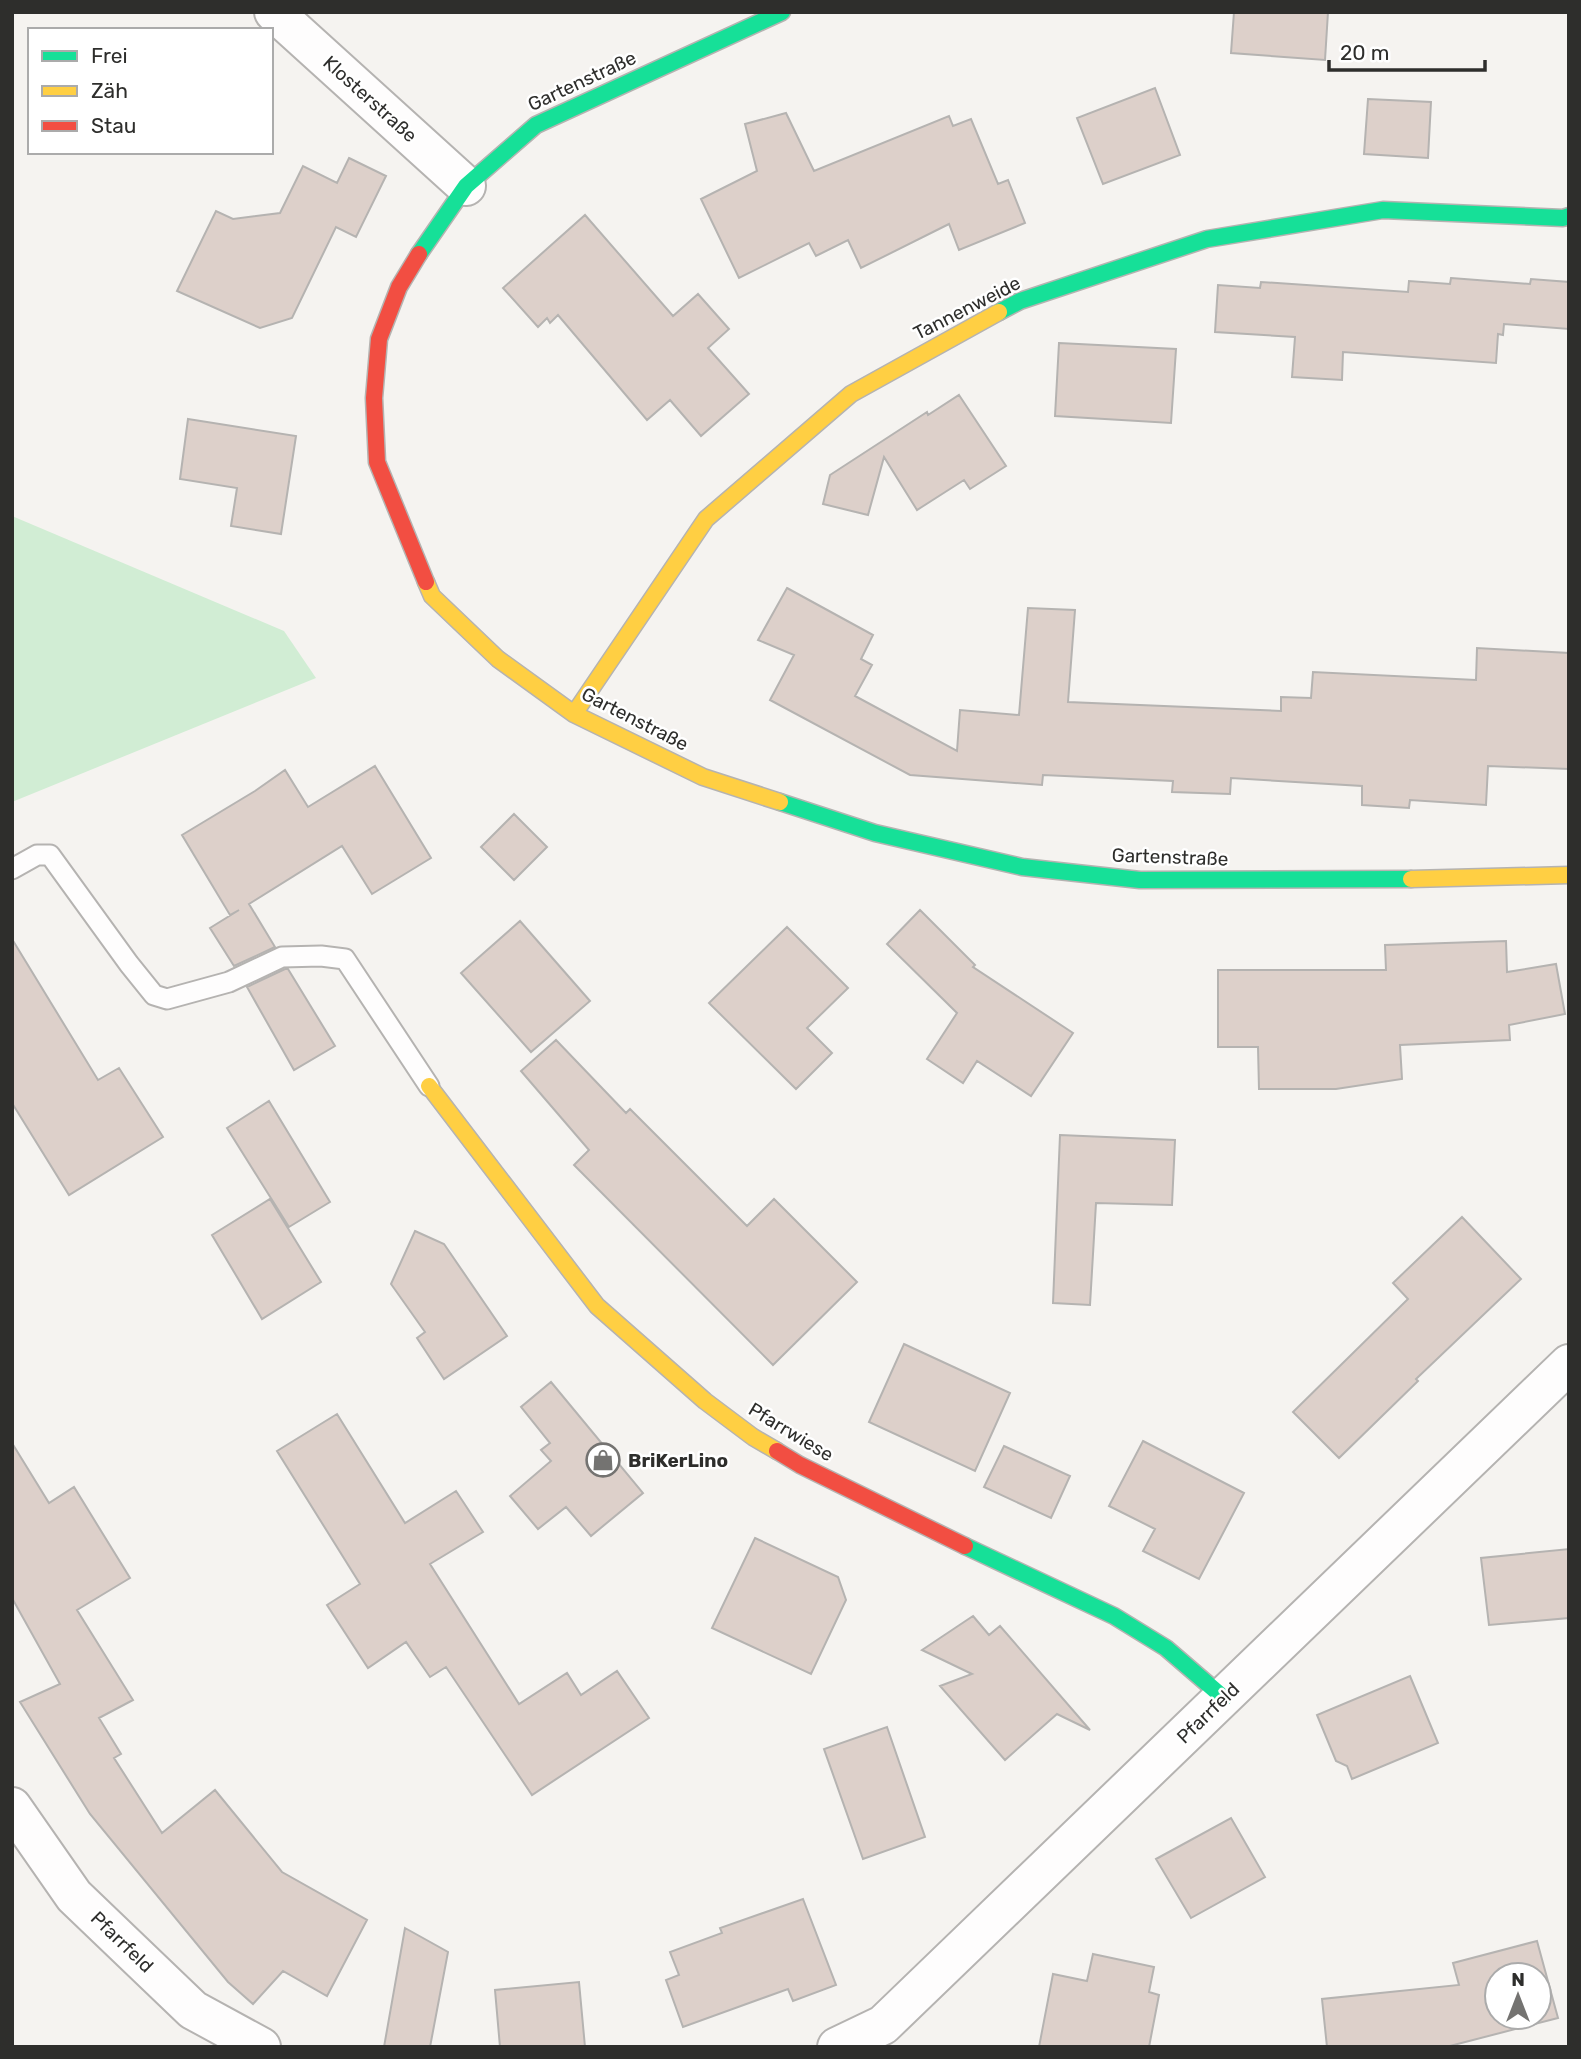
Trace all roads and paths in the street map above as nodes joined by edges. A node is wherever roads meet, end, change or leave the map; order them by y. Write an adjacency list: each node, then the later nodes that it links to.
1 (274, 12): 3 (street, Klosterstraße)
2 (782, 12): 3 (street, Gartenstraße)
3 (466, 186): 5 (street, Gartenstraße)
4 (1569, 216): 5 (street, Tannenweide)
5 (574, 714): 7 (street, Gartenstraße)
6 (12, 869): 8 (lane)
7 (1569, 875)
8 (429, 1086): 10 (street, Pfarrwiese)
9 (1564, 1376): 10 (street, Pfarrfeld)
10 (1224, 1698): 12 (street, Pfarrfeld)
11 (12, 1807): 13 (street, Pfarrfeld)
12 (892, 2036): 14 (street, Pfarrfeld)
13 (261, 2047)
14 (837, 2047)

